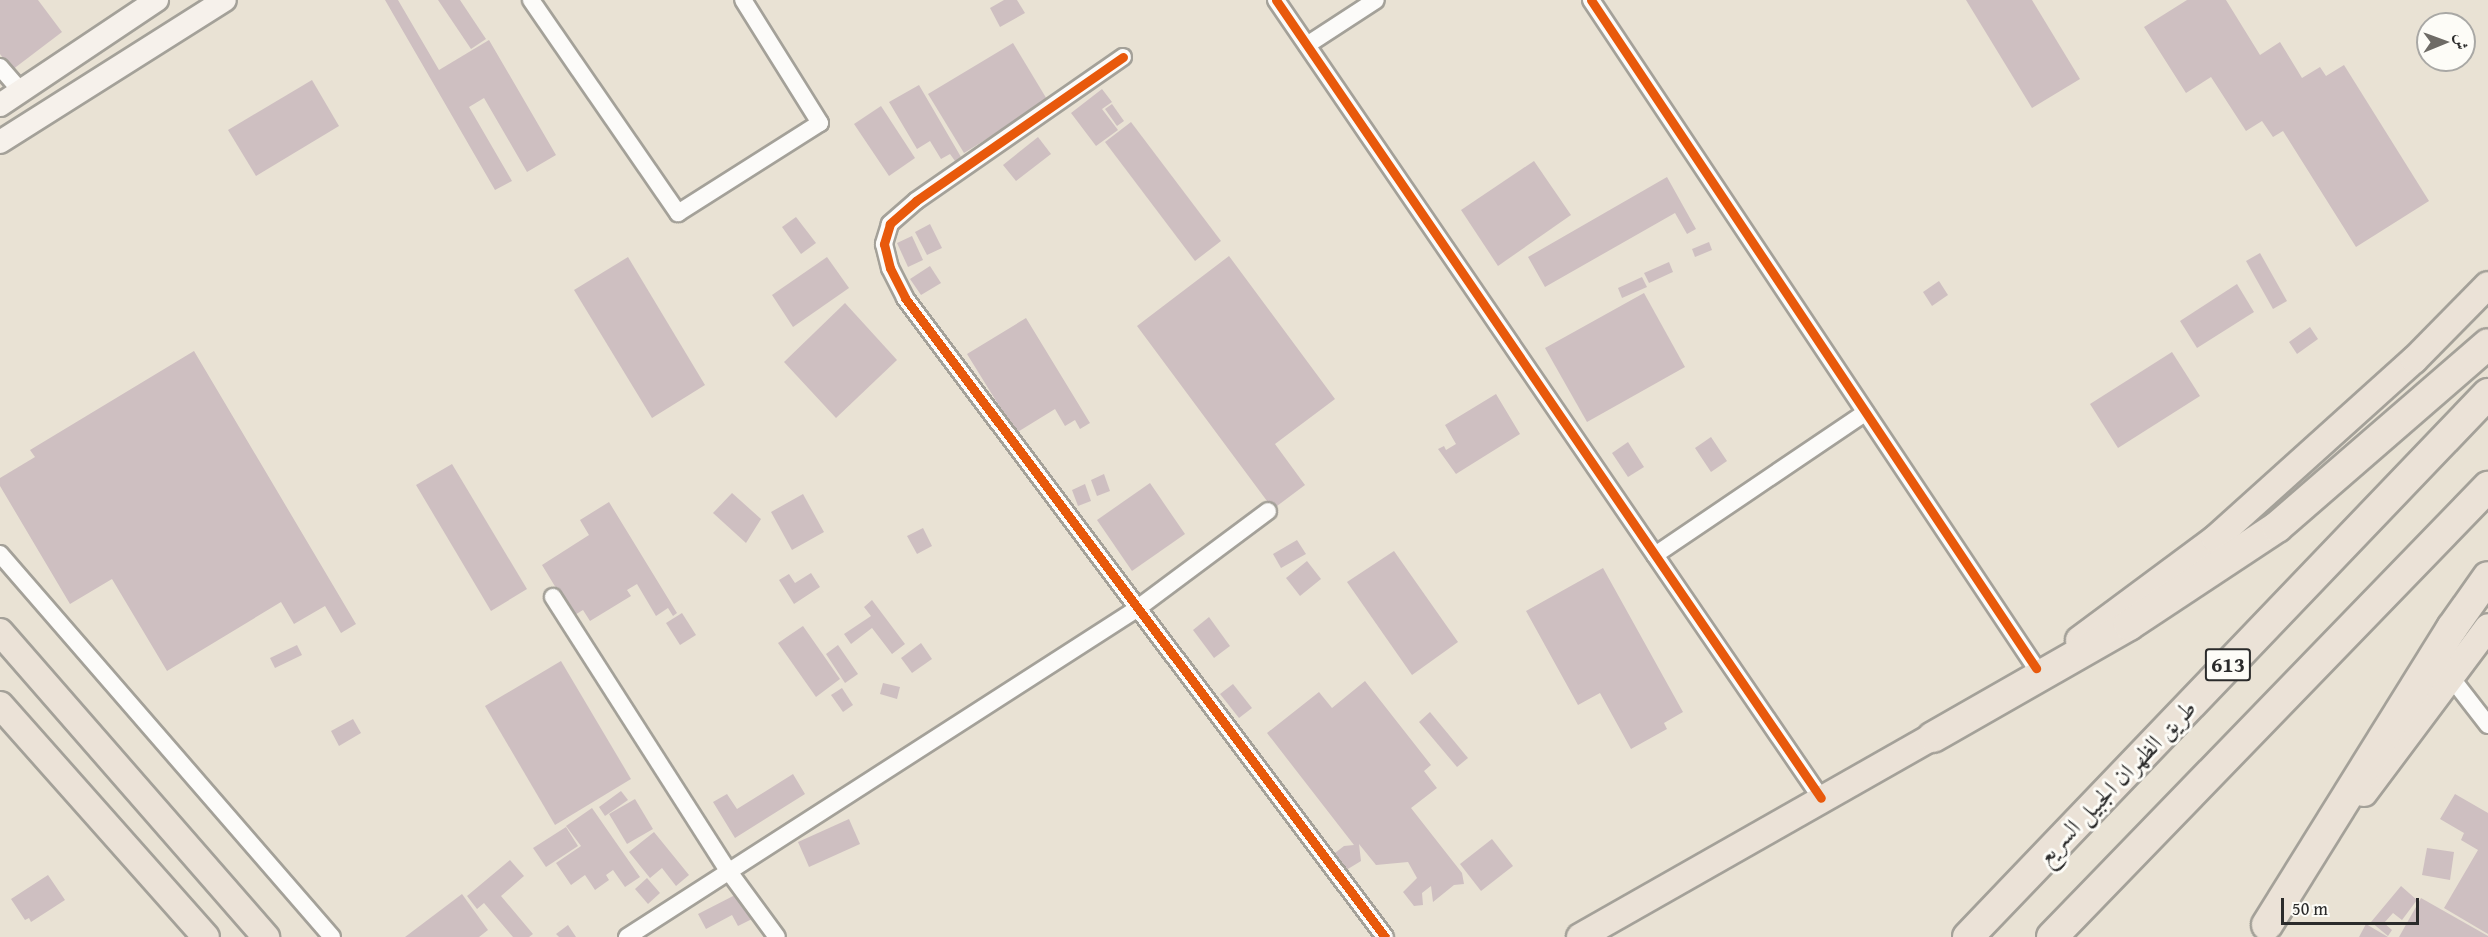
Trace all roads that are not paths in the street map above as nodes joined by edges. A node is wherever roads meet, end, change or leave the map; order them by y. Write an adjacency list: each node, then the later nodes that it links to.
1 (157, 0): 11 (street)
2 (225, 0): 13 (street)
3 (531, 0): 4 (street)
4 (743, 0)
5 (1276, 0): 8 (street)
6 (1376, 0): 8 (street)
7 (1591, 0): 17 (street)
8 (1307, 45): 21 (street)
9 (1123, 57): 24 (street)
10 (0, 67): 11 (street)
11 (21, 91): 12 (street)
12 (0, 105)
13 (0, 142)
14 (2488, 285): 27 (main road)
15 (2488, 344): 31 (highway)
16 (2488, 393): 42 (highway, طريق الظهران الجبيل السريع / 613)
17 (1866, 413): 21 (street); 27 (street)
18 (2488, 487): 43 (highway, 613)
19 (1268, 511): 24 (street)
20 (0, 554): 37 (street)
21 (1655, 555): 32 (street)
22 (2488, 577): 34 (highway)
23 (554, 597): 33 (street)
24 (1138, 608): 33 (street); 40 (street)
25 (2488, 627): 28 (main road)
26 (0, 632): 36 (main road)
27 (2036, 668): 31 (main road)
28 (2450, 676): 30 (street); 34 (main road)
29 (0, 705): 35 (main road)
30 (2488, 725)
31 (1934, 737): 32 (main road)
32 (1821, 798): 41 (main road)
33 (727, 869): 38 (street); 39 (street)
34 (2264, 931)
35 (206, 937)
36 (266, 937)
37 (332, 937)
38 (627, 937)
39 (777, 937)
40 (1385, 937)
41 (1580, 937)
42 (1968, 937)
43 (2052, 937)

